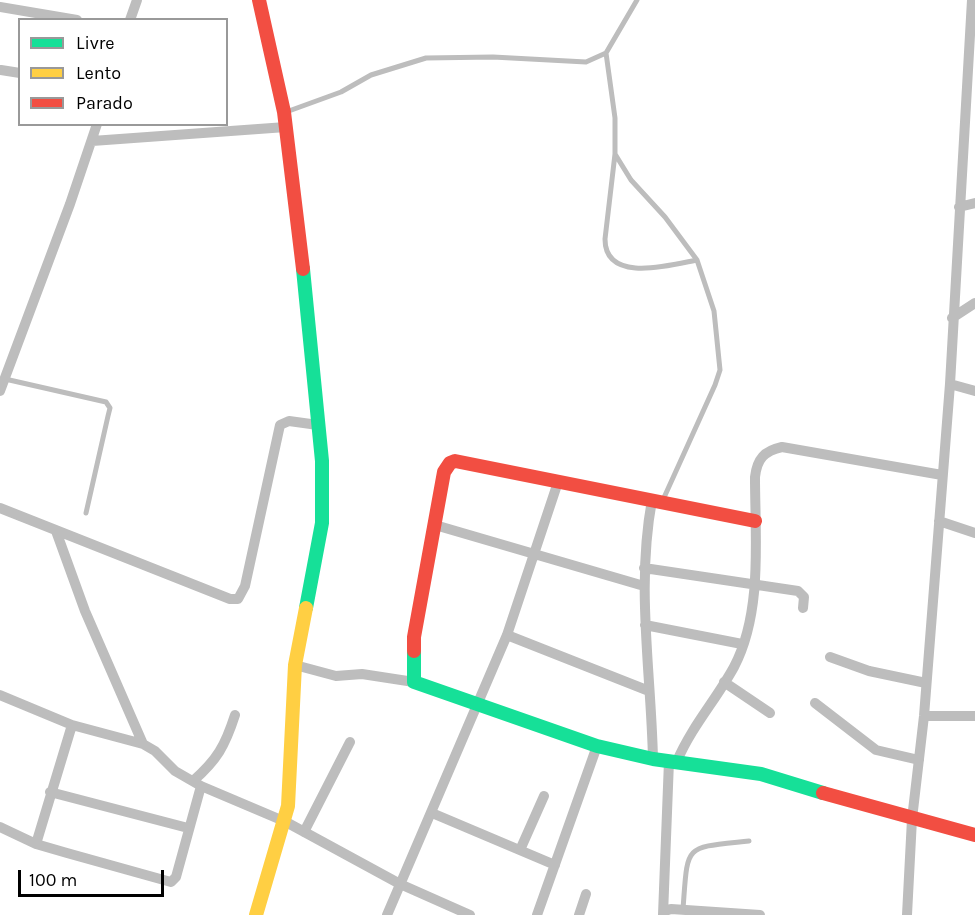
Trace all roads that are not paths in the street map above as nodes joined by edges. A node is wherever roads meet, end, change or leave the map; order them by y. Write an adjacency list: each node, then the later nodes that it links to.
1 (137, 0): 7 (street)
2 (259, 0): 11 (street)
3 (637, 0): 8 (lane)
4 (972, 0): 17 (street)
5 (0, 7): 6 (street)
6 (65, 18)
7 (131, 18)
8 (606, 53): 11 (lane); 15 (lane)
9 (1, 70): 10 (street)
10 (18, 73)
11 (284, 112): 13 (street)
12 (96, 126): 14 (street)
13 (286, 127): 14 (street); 24 (street)
14 (92, 141): 22 (street)
15 (615, 154): 18 (lane); 18 (lane)
16 (975, 204): 17 (street)
17 (959, 207): 20 (street)
18 (697, 260): 27 (lane)
19 (975, 303): 20 (street)
20 (952, 318): 21 (street)
21 (950, 384): 23 (street); 25 (street)
22 (2, 386): 29 (lane)
23 (975, 391)
24 (318, 425): 33 (street); 44 (street)
25 (942, 475): 30 (street); 31 (street)
26 (558, 482): 27 (street); 32 (street); 35 (street)
27 (657, 501): 30 (street); 36 (street)
28 (0, 508): 33 (street)
29 (86, 513)
30 (755, 521): 37 (street)
31 (939, 521): 34 (street); 47 (street)
32 (435, 525): 35 (street); 45 (street)
33 (56, 531): 58 (street)
34 (975, 533)
35 (536, 554): 38 (street); 41 (street)
36 (644, 568): 37 (street); 38 (street)
37 (753, 584): 39 (street); 42 (street)
38 (644, 586): 40 (street)
39 (803, 608)
40 (645, 625): 42 (street); 48 (street)
41 (507, 635): 48 (street); 51 (street)
42 (742, 644): 46 (street)
43 (830, 657): 47 (street)
44 (295, 665): 45 (street); 68 (street)
45 (414, 682): 51 (street)
46 (724, 682): 52 (street); 62 (street)
47 (926, 683): 54 (street)
48 (649, 691): 60 (street)
49 (0, 695): 56 (street)
50 (815, 703): 61 (street)
51 (479, 704): 59 (street); 66 (street)
52 (770, 713)
53 (235, 715): 63 (street)
54 (924, 716): 55 (street); 61 (street)
55 (975, 716)
56 (72, 725): 58 (street); 64 (street)
57 (350, 742): 71 (street)
58 (143, 744): 63 (street)
59 (597, 746): 60 (street); 76 (street)
60 (653, 759): 62 (street)
61 (919, 760): 67 (street)
62 (673, 761): 67 (street); 80 (street)
63 (197, 784): 68 (street); 70 (street)
64 (50, 792): 70 (street); 74 (street)
65 (544, 796): 75 (street)
66 (432, 813): 75 (street); 77 (street)
67 (912, 819): 72 (street); 87 (street)
68 (286, 822): 71 (street); 81 (street)
69 (0, 827): 74 (street)
70 (188, 828): 74 (street)
71 (304, 832): 77 (street)
72 (975, 835)
73 (749, 841): 79 (lane)
74 (36, 844)
75 (520, 850): 76 (street)
76 (555, 865): 84 (street)
77 (400, 884): 82 (street); 83 (street)
78 (586, 894): 85 (street)
79 (683, 909): 80 (street); 86 (street)
80 (664, 913)
81 (256, 915)
82 (387, 915)
83 (470, 915)
84 (537, 915)
85 (579, 915)
86 (760, 915)
87 (907, 915)

